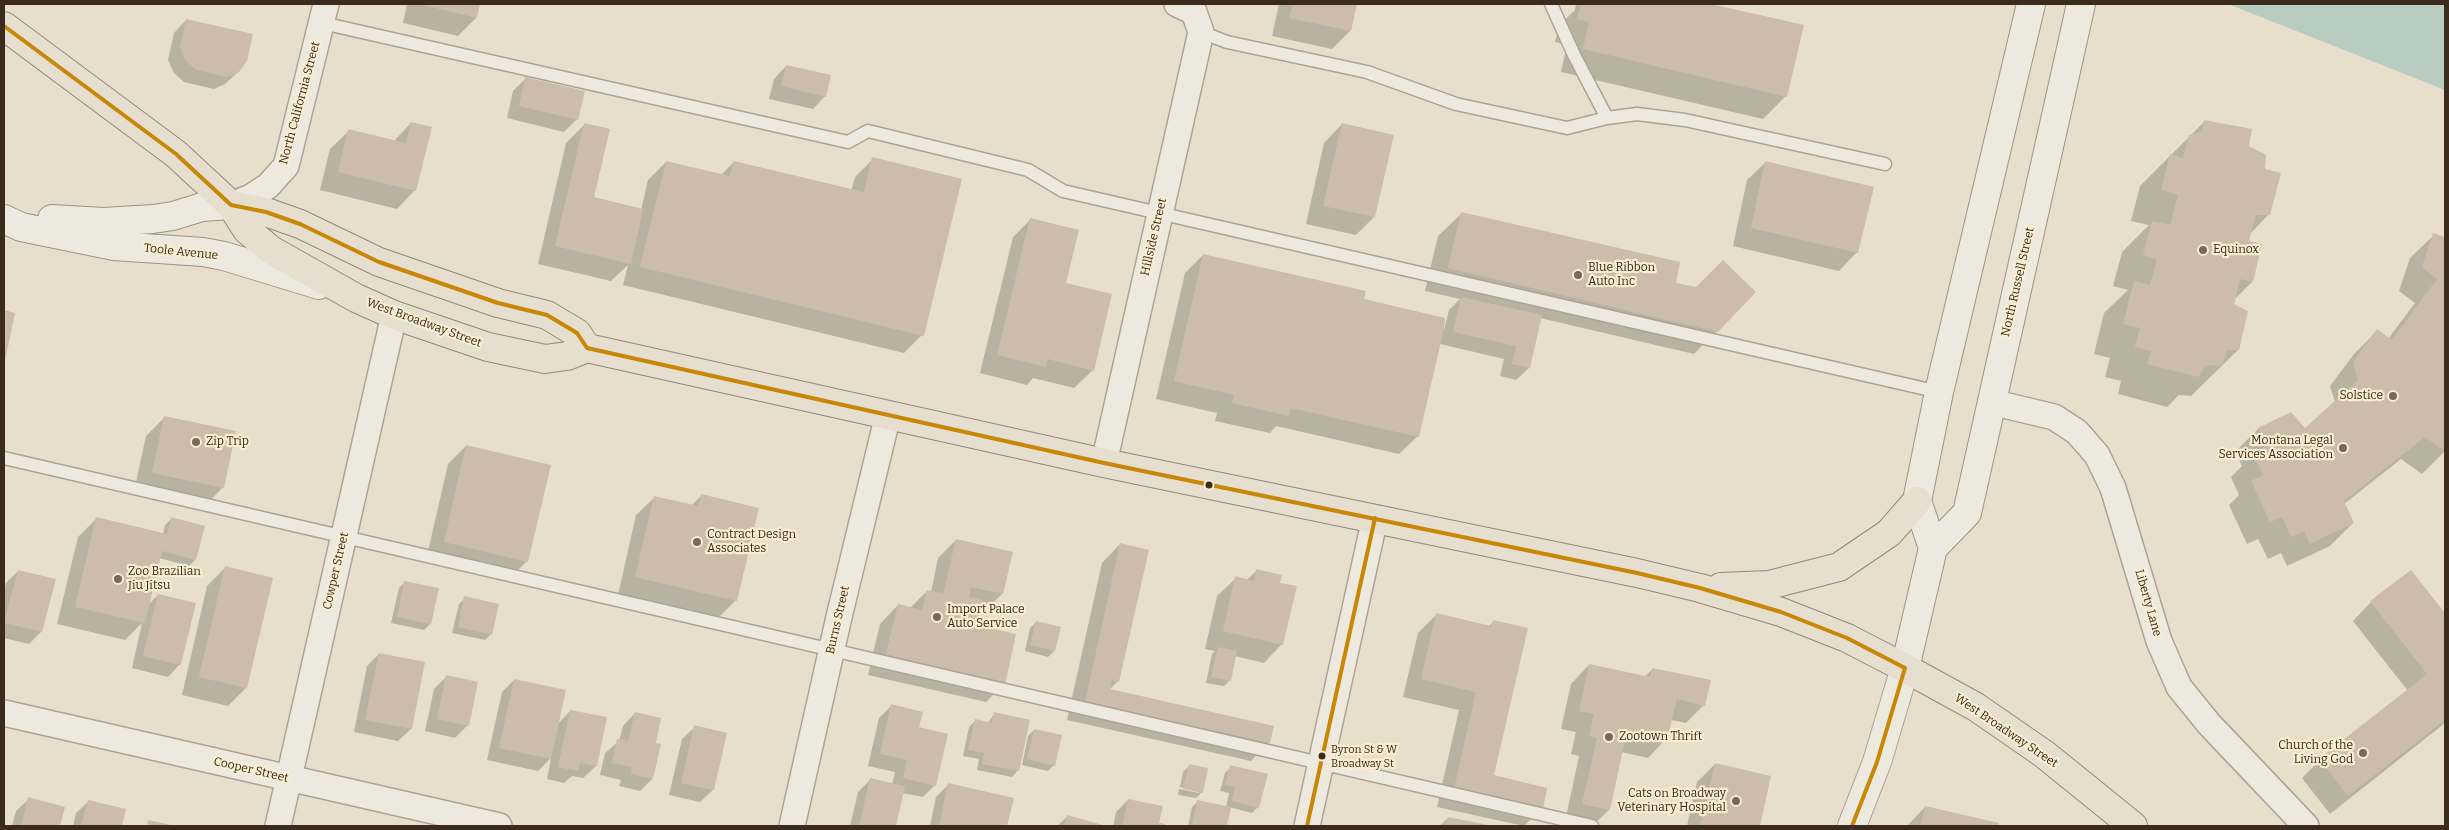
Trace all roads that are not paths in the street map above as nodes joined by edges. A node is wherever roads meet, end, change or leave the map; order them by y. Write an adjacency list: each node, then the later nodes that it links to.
1 (1551, 4): 7 (lane)
2 (2030, 4): 16 (main road)
3 (2081, 4): 17 (main road, North Russell Street)
4 (324, 13): 9 (street, North California Street); 11 (lane)
5 (1191, 16): 7 (lane); 11 (street, Hillside Street)
6 (4, 26): 9 (main road, West Broadway Street)
7 (1607, 118): 8 (lane)
8 (1885, 164)
9 (231, 205): 10 (main road); 13 (main road, West Broadway Street); 15 (main road)
10 (4, 214)
11 (1159, 214): 16 (lane); 20 (street, Hillside Street)
12 (4, 219): 13 (main road, Toole Avenue)
13 (356, 298): 14 (main road, West Broadway Street)
14 (394, 315): 15 (main road, West Broadway Street); 23 (street, Cowper Street)
15 (587, 348): 18 (main road, West Broadway Street)
16 (1939, 392): 21 (main road)
17 (1991, 402): 24 (main road, North Russell Street); 38 (street, Liberty Lane)
18 (888, 415): 20 (main road, West Broadway Street); 26 (street, Burns Street)
19 (4, 458): 23 (lane)
20 (1104, 462): 22 (main road, West Broadway Street)
21 (1917, 501): 24 (main road); 25 (main road)
22 (1374, 518): 25 (main road, West Broadway Street); 29 (street)
23 (344, 538): 26 (lane); 30 (street, Cowper Street)
24 (1933, 548): 27 (main road)
25 (1700, 588): 27 (main road, West Broadway Street)
26 (831, 650): 29 (lane); 33 (street, Burns Street)
27 (1905, 668): 36 (main road); 37 (main road, West Broadway Street)
28 (4, 713): 30 (street, Cooper Street)
29 (1321, 763): 34 (street); 35 (lane)
30 (288, 779): 31 (street, Cowper Street); 32 (street, Cooper Street)
31 (278, 826)
32 (500, 826)
33 (792, 826)
34 (1307, 826)
35 (1592, 826)
36 (1852, 826)
37 (2133, 826)
38 (2306, 826)

